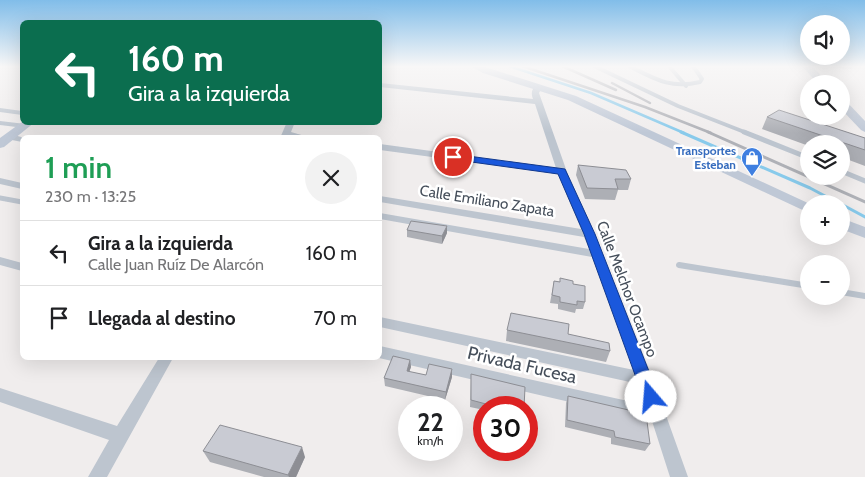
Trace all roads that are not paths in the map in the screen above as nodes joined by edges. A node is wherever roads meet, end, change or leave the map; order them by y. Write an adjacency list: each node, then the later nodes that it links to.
1 (410, 88): 5 (street)
2 (538, 88): 5 (street, Calle Melchor Ocampo)
3 (543, 88): 25 (main road)
4 (641, 88): 16 (lane)
5 (538, 102): 17 (street, Calle Melchor Ocampo)
6 (0, 110): 8 (street)
7 (850, 112): 12 (main road)
8 (20, 113)
9 (0, 123): 10 (lane)
10 (20, 124)
11 (26, 125): 14 (main road)
12 (865, 128)
13 (20, 139): 14 (street)
14 (5, 141)
15 (382, 147): 17 (street)
16 (800, 154)
17 (562, 172): 29 (street, Calle Melchor Ocampo)
18 (850, 175): 20 (lane)
19 (0, 181): 21 (street)
20 (865, 181)
21 (20, 186)
22 (0, 198): 24 (lane)
23 (382, 199): 29 (street, Calle Emiliano Zapata)
24 (20, 202)
25 (800, 204)
26 (382, 216): 30 (street)
27 (850, 227): 28 (main road)
28 (865, 233)
29 (589, 234): 30 (street, Calle Melchor Ocampo)
30 (596, 254): 40 (street, Calle Melchor Ocampo)
31 (0, 261): 33 (street)
32 (678, 265): 34 (lane)
33 (20, 266)
34 (800, 285)
35 (850, 294): 36 (lane)
36 (865, 296)
37 (382, 322): 40 (street)
38 (382, 352): 42 (street, Privada Fucesa)
39 (165, 360): 43 (street)
40 (645, 379): 42 (street, Calle Melchor Ocampo)
41 (0, 396): 43 (street)
42 (656, 415): 45 (street, Calle Melchor Ocampo)
43 (120, 435): 44 (street)
44 (96, 477)
45 (679, 477)

